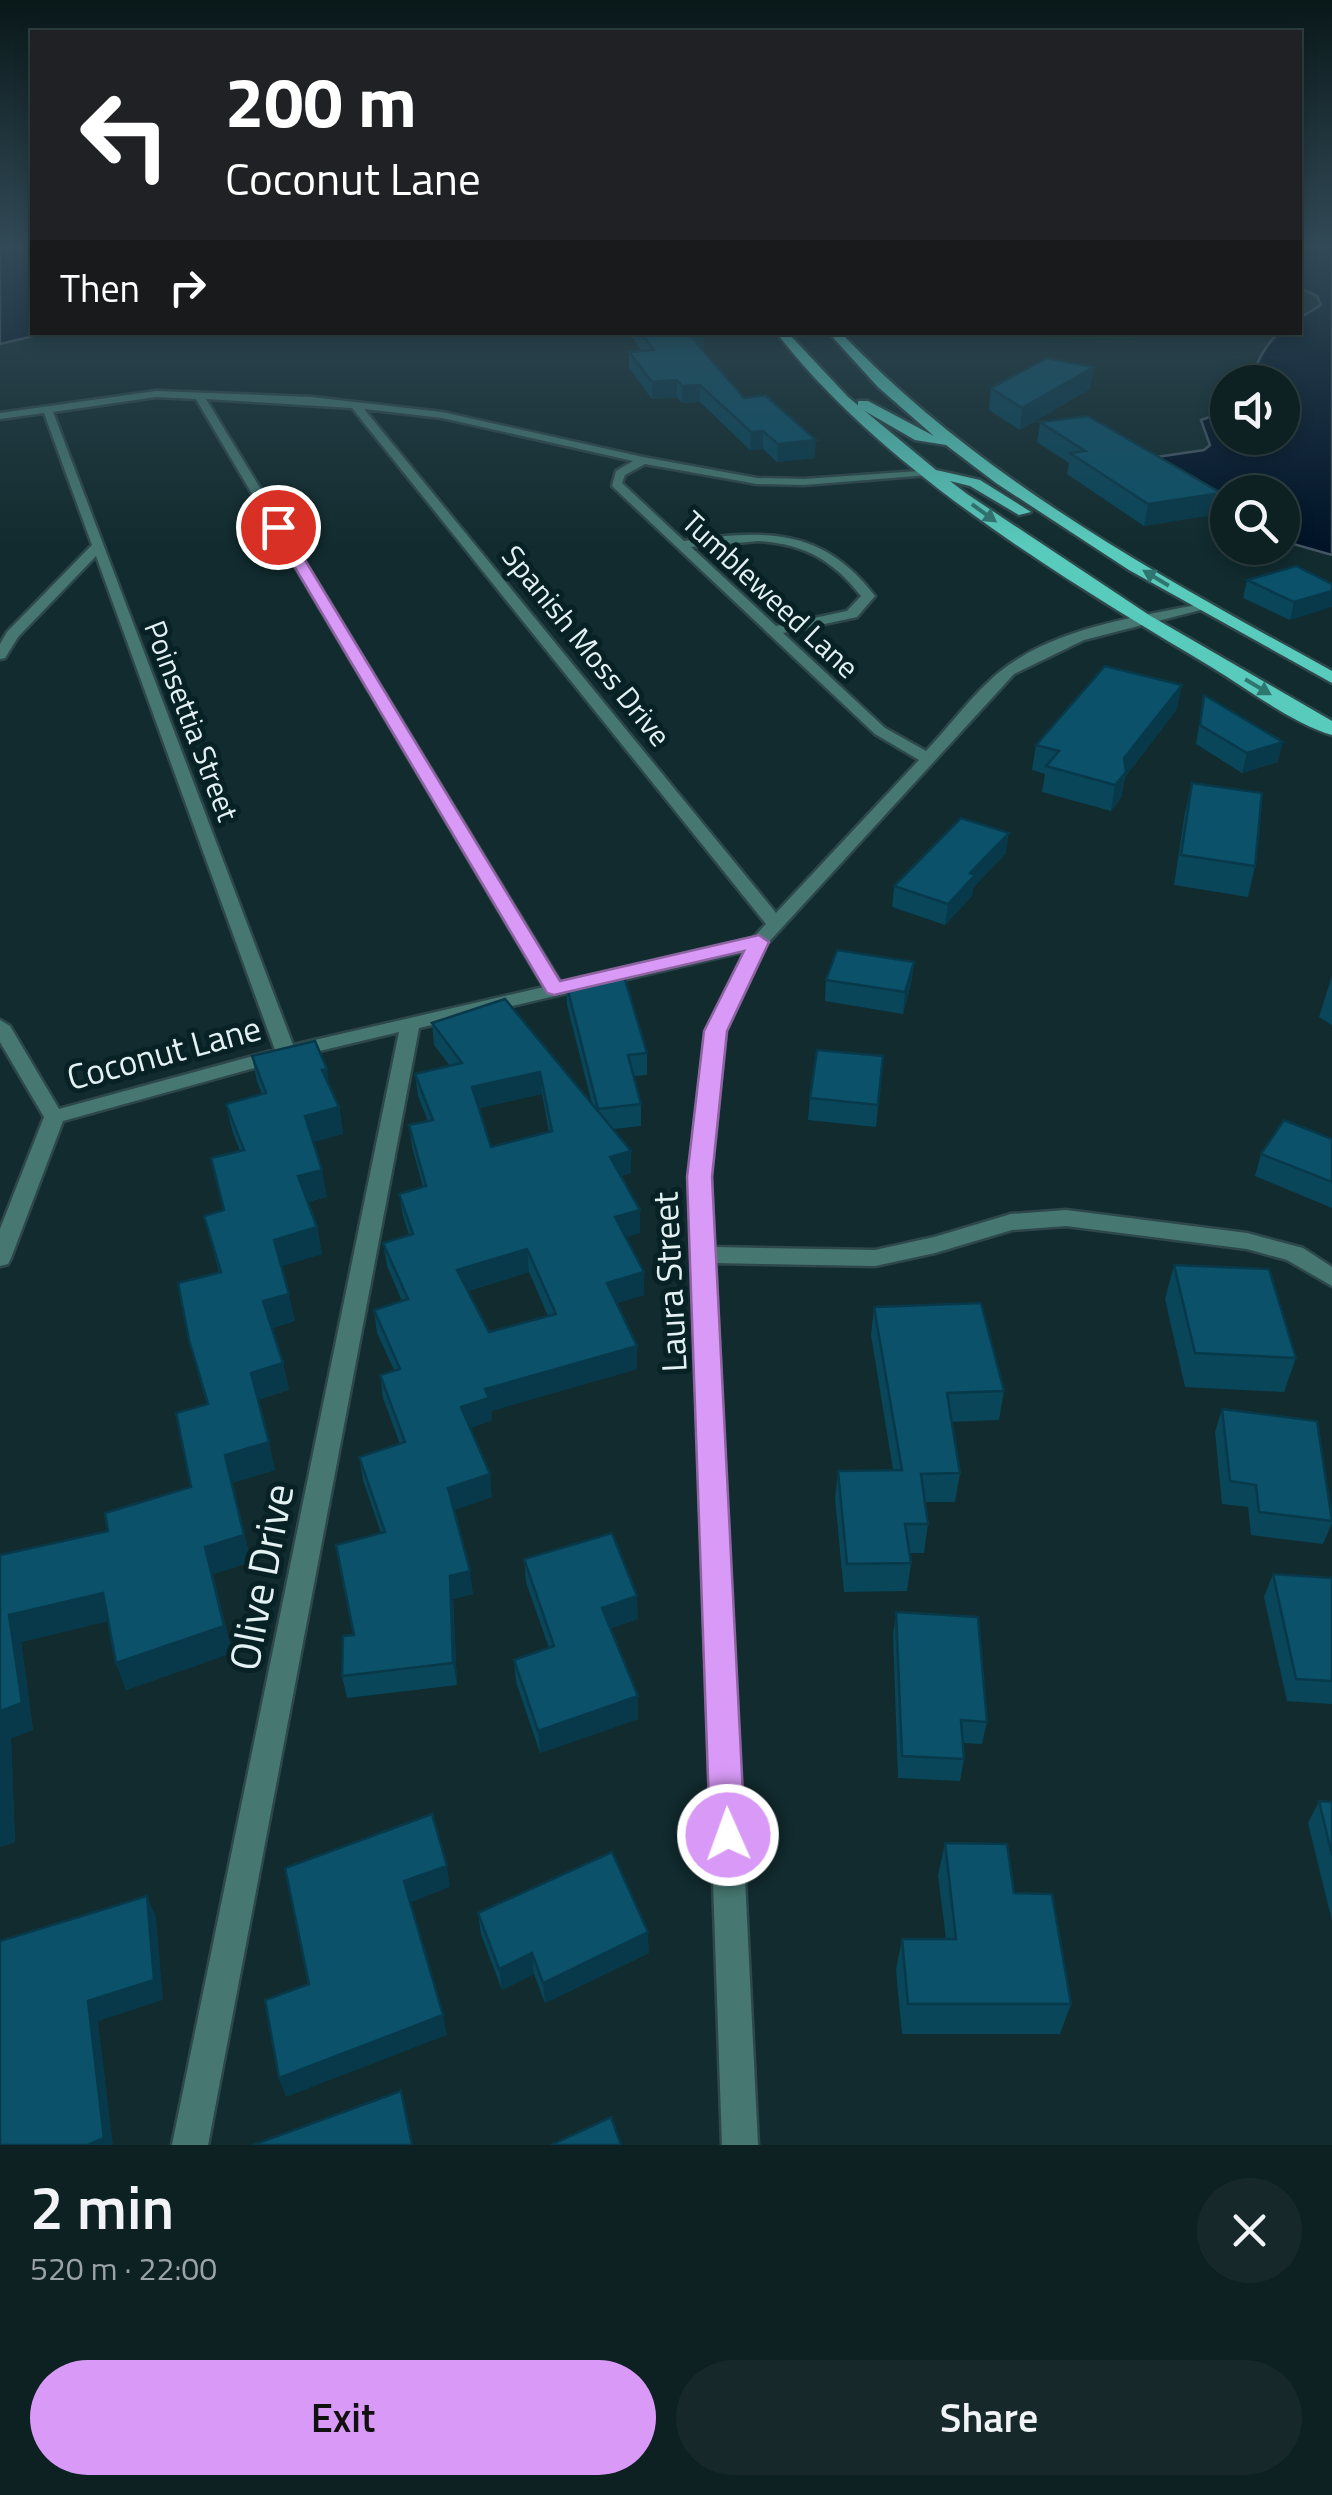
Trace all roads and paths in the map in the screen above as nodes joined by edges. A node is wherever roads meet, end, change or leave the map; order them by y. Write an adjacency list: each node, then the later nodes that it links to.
1 (795, 347): 3 (main road)
2 (847, 347): 8 (main road)
3 (832, 389): 8 (main road); 10 (main road)
4 (199, 395): 5 (street); 6 (street); 23 (street)
5 (354, 404): 9 (street); 21 (street, Spanish Moss Drive)
6 (47, 408): 7 (street); 12 (street, Poinsettia Street)
7 (0, 416)
8 (952, 442): 13 (main road)
9 (643, 460): 10 (street); 11 (street, Tumbleweed Lane)
10 (929, 472): 13 (main road); 15 (main road, one-way to 15)
11 (678, 545): 16 (street, Tumbleweed Lane); 16 (street)
12 (96, 548): 17 (street); 26 (street, Poinsettia Street)
13 (1107, 548): 14 (main road, one-way to 13)
14 (1204, 607): 15 (street, Laura Street); 18 (main road)
15 (1147, 620): 19 (main road, one-way to 19); 20 (street, Laura Street)
16 (772, 631): 20 (street, Tumbleweed Lane)
17 (0, 655)
18 (1332, 678)
19 (1332, 729)
20 (927, 758): 21 (street, Laura Street)
21 (775, 922): 22 (street, Laura Street)
22 (759, 942): 23 (street, Coconut Lane); 28 (street, Laura Street)
23 (554, 988): 24 (street, Coconut Lane)
24 (410, 1025): 26 (street, Coconut Lane); 31 (street, Olive Drive)
25 (0, 1026): 27 (street)
26 (286, 1053): 27 (street, Coconut Lane)
27 (54, 1116): 29 (street)
28 (705, 1255): 30 (street); 32 (street, Laura Street)
29 (0, 1258)
30 (1332, 1278)
31 (190, 2145)
32 (740, 2145)

